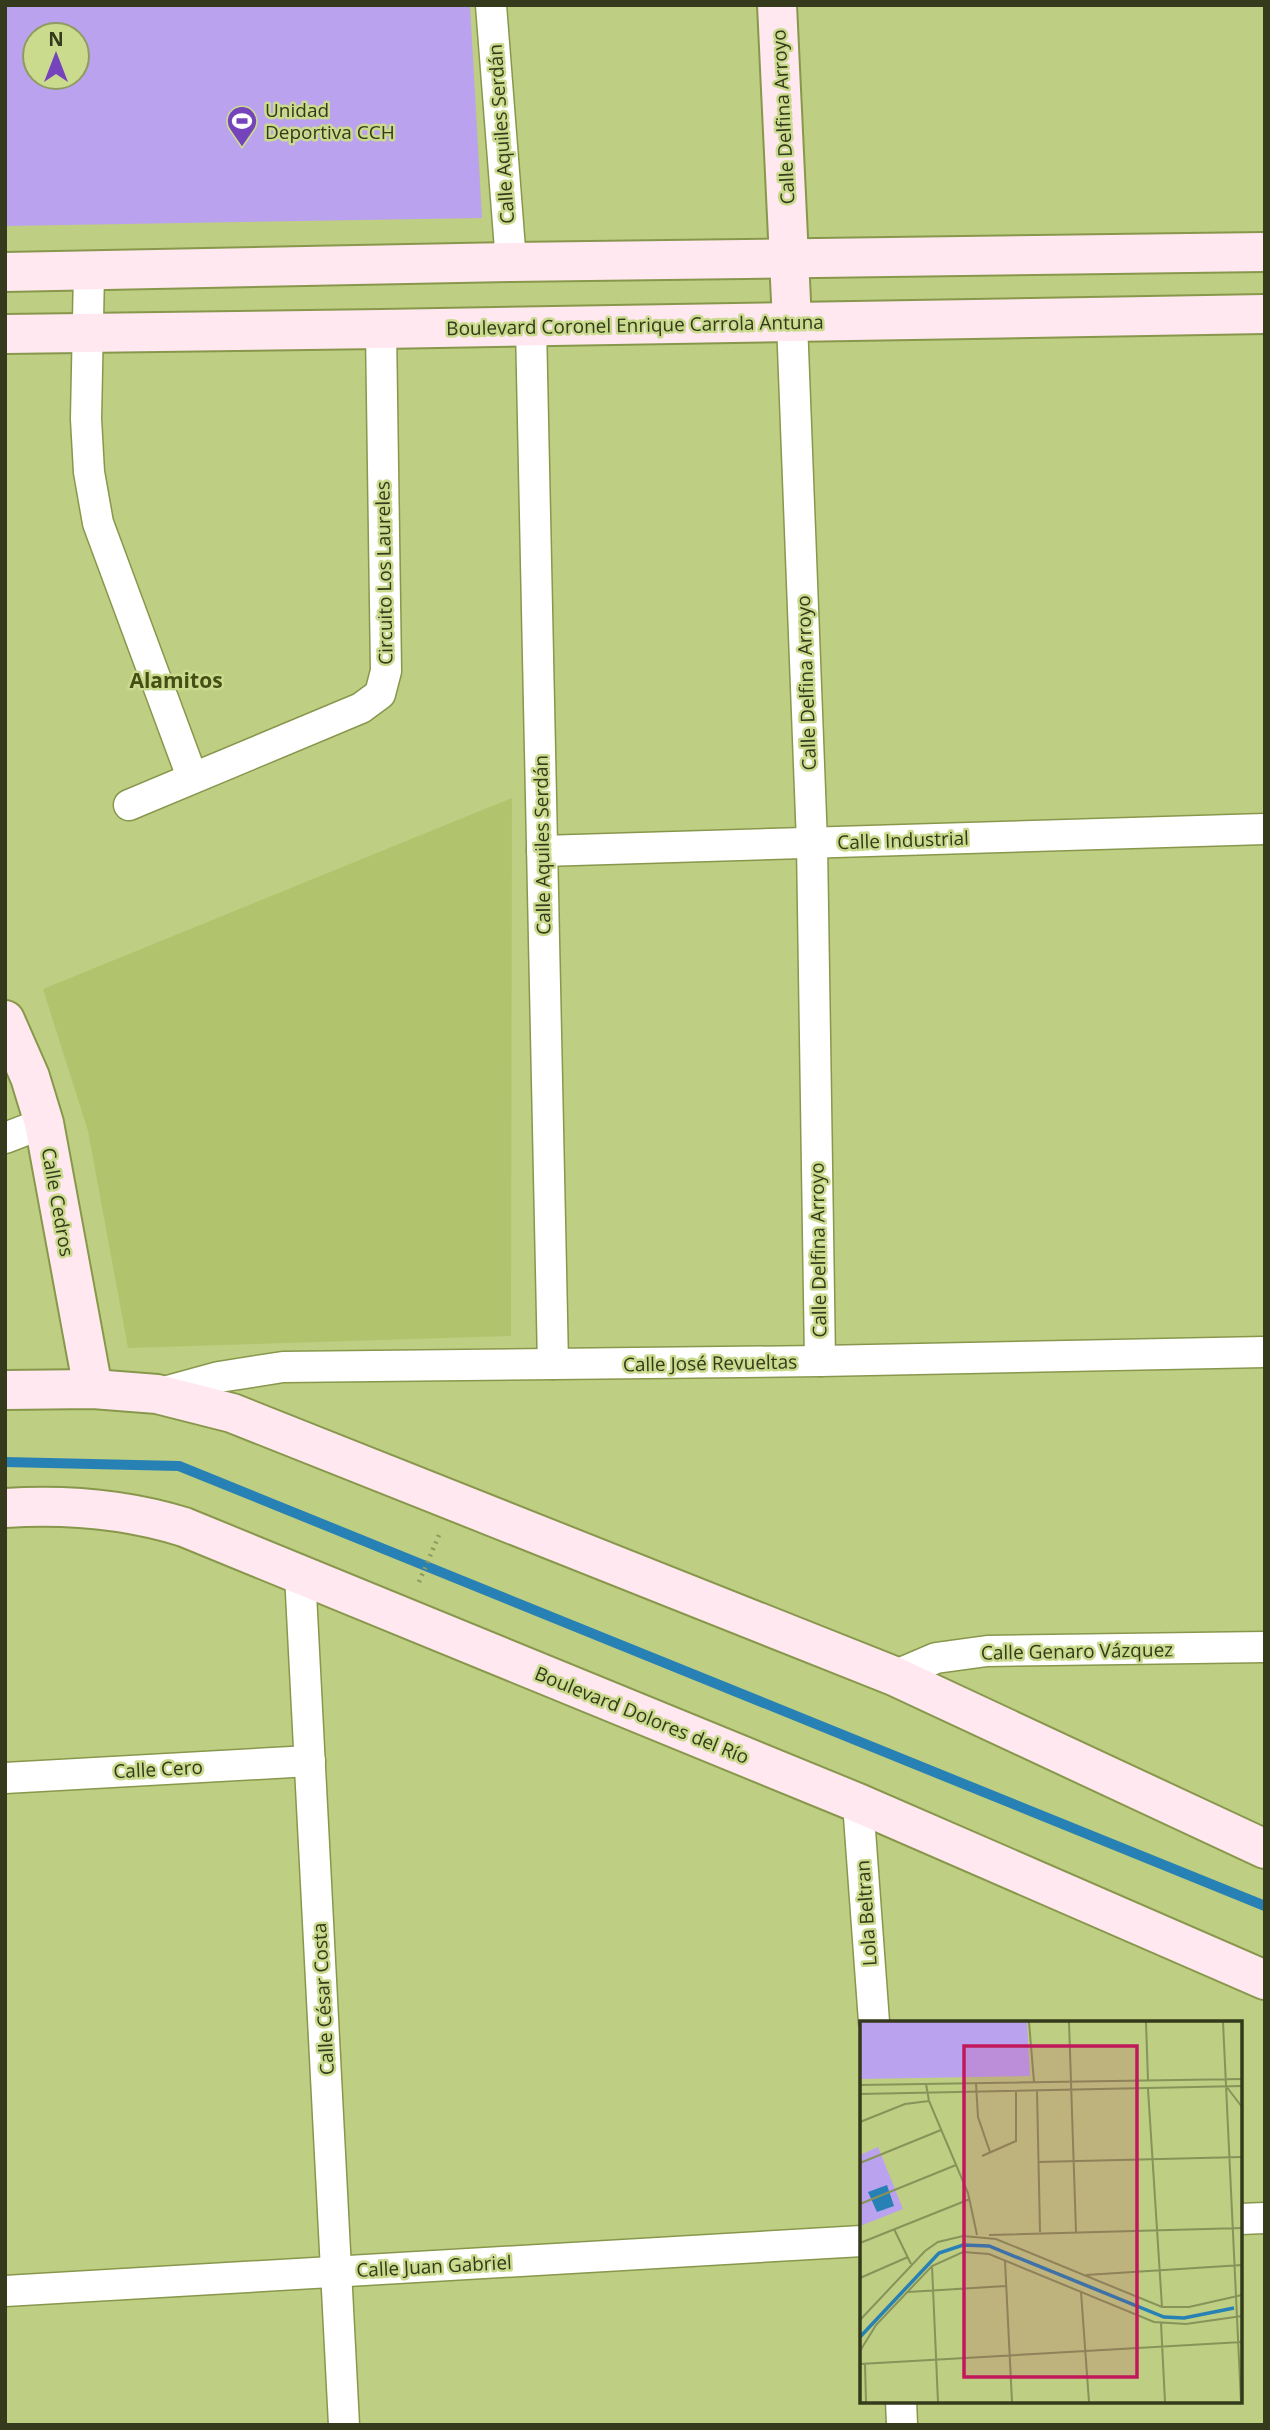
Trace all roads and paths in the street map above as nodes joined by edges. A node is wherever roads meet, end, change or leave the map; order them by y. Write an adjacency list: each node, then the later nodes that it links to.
1 (491, 5): 5 (street, Calle Aquiles Serdán)
2 (777, 5): 4 (street, Calle Delfina Arroyo)
3 (1265, 252): 4 (street)
4 (790, 258): 5 (street); 9 (street, Calle Delfina Arroyo)
5 (511, 262): 6 (street)
6 (89, 271): 7 (street); 12 (street)
7 (5, 272)
8 (1265, 314): 9 (street, Boulevard Coronel Enrique Carrola Antuna)
9 (792, 322): 10 (street, Boulevard Coronel Enrique Carrola Antuna); 17 (street, Calle Delfina Arroyo)
10 (531, 326): 11 (street, Boulevard Coronel Enrique Carrola Antuna); 18 (street, Calle Aquiles Serdán)
11 (381, 329): 12 (street, Boulevard Coronel Enrique Carrola Antuna); 14 (street, Circuito Los Laureles)
12 (88, 331): 13 (street, Boulevard Coronel Enrique Carrola Antuna); 14 (street)
13 (5, 334)
14 (192, 777): 15 (street, Circuito Los Laureles)
15 (129, 805)
16 (1265, 829): 17 (street, Calle Industrial)
17 (812, 843): 18 (street, Calle Industrial); 23 (street, Calle Delfina Arroyo)
18 (542, 851): 24 (street, Calle Aquiles Serdán)
19 (5, 1020): 20 (street, Calle Cedros)
20 (44, 1123): 21 (street); 25 (street, Calle Cedros)
21 (5, 1138)
22 (1265, 1352): 23 (street, Calle José Revueltas)
23 (820, 1361): 24 (street, Calle José Revueltas)
24 (553, 1364): 27 (street, Calle José Revueltas)
25 (93, 1389): 26 (street); 27 (street)
26 (5, 1390)
27 (157, 1394): 33 (street)
28 (5, 1508): 30 (street, Boulevard Dolores del Río)
29 (442, 1529): 31 (path)
30 (300, 1574): 34 (street, Calle César Costa); 36 (street, Boulevard Dolores del Río)
31 (415, 1590)
32 (1265, 1647): 33 (street, Calle Genaro Vázquez)
33 (894, 1676): 37 (street)
34 (310, 1761): 35 (street, Calle Cero); 43 (street, Calle César Costa)
35 (5, 1778)
36 (859, 1803): 38 (street, Boulevard Dolores del Río); 39 (street, Lola Beltran)
37 (1265, 1849)
38 (1265, 1980)
39 (874, 2021)
40 (1265, 2218): 41 (street)
41 (1242, 2219)
42 (860, 2241): 43 (street, Calle Juan Gabriel)
43 (337, 2272): 44 (street, Calle Juan Gabriel); 46 (street, Calle César Costa)
44 (5, 2291)
45 (901, 2402): 47 (street)
46 (344, 2425)
47 (902, 2425)

